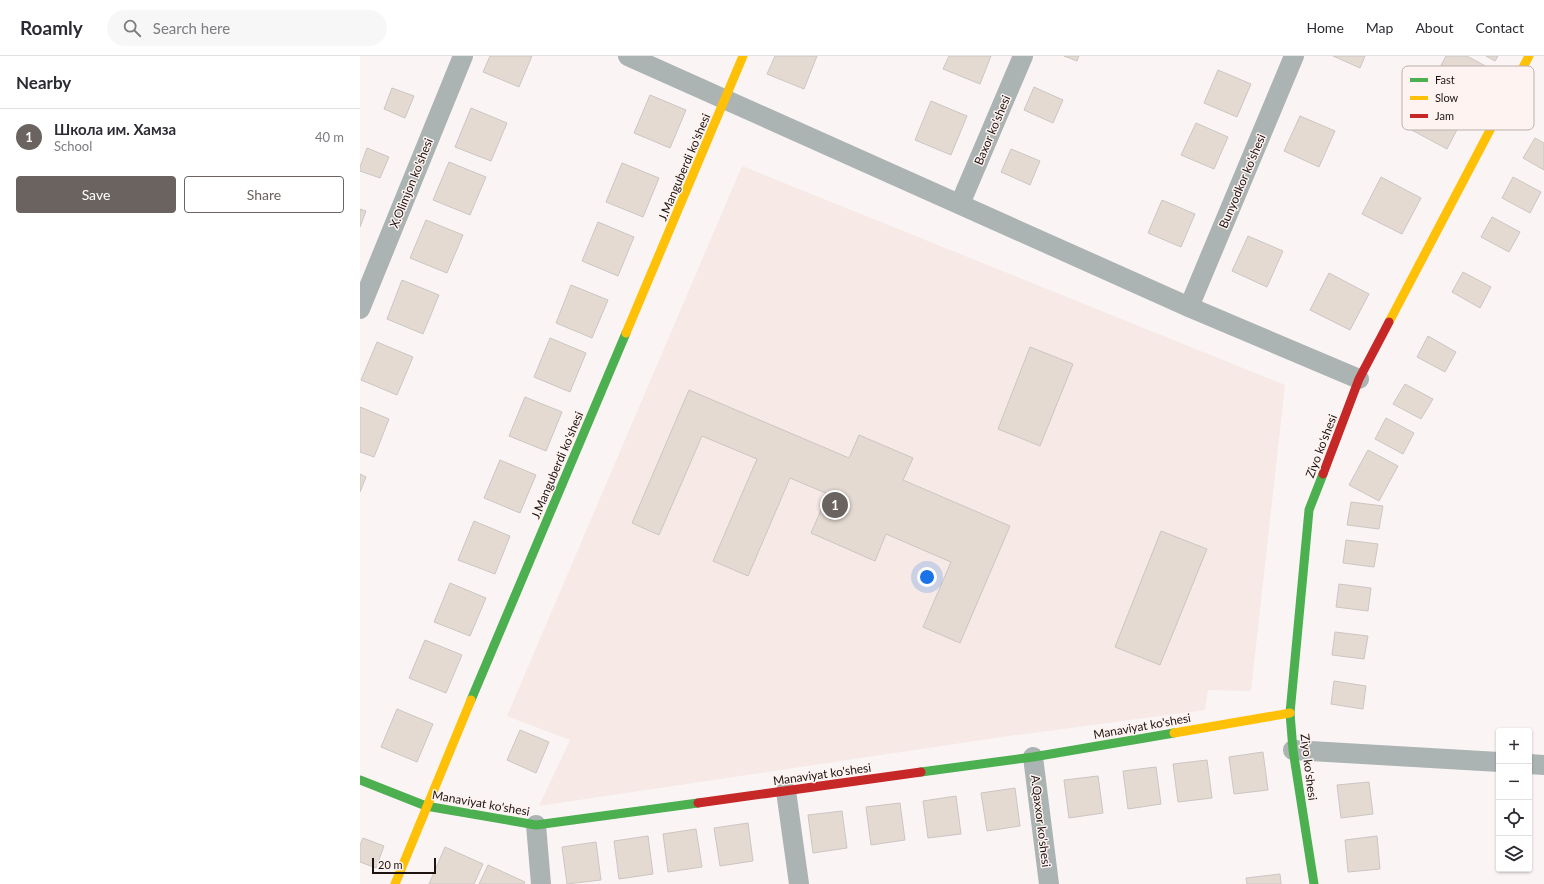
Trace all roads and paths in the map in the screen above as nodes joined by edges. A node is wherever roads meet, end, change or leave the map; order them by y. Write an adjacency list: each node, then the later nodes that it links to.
1 (463, 56): 12 (street, X.Olimjon ko'shesi)
2 (628, 56): 8 (street)
3 (743, 56): 8 (street, J.Manguberdi ko'shesi)
4 (1023, 56): 10 (street, Baxor ko'shesi)
5 (1294, 56): 11 (street, Bunyodkor ko'shesi)
6 (1529, 56): 7 (street, Ziyo ko'shesi)
7 (1524, 66)
8 (725, 99): 10 (street); 22 (street, J.Manguberdi ko'shesi)
9 (1490, 130): 13 (street, Ziyo ko'shesi)
10 (960, 204): 11 (street)
11 (1190, 307): 13 (street)
12 (360, 309)
13 (1359, 379): 14 (street, Ziyo ko'shesi)
14 (1290, 713): 15 (street, Ziyo ko'shesi); 16 (street, Manaviyat ko'shesi)
15 (1293, 750): 17 (street); 28 (street, Ziyo ko'shesi)
16 (1033, 757): 21 (street, Manaviyat ko'shesi); 27 (street, A.Qaxxor ko'shesi)
17 (1496, 762)
18 (1532, 764): 19 (street)
19 (1544, 764)
20 (360, 780): 22 (street, Manaviyat ko'shesi)
21 (786, 791): 23 (street, Manaviyat ko'shesi); 26 (street)
22 (426, 806): 23 (street, Manaviyat ko'shesi); 24 (street, J.Manguberdi ko'shesi)
23 (536, 825): 25 (street)
24 (395, 884)
25 (541, 884)
26 (799, 884)
27 (1049, 884)
28 (1314, 884)

